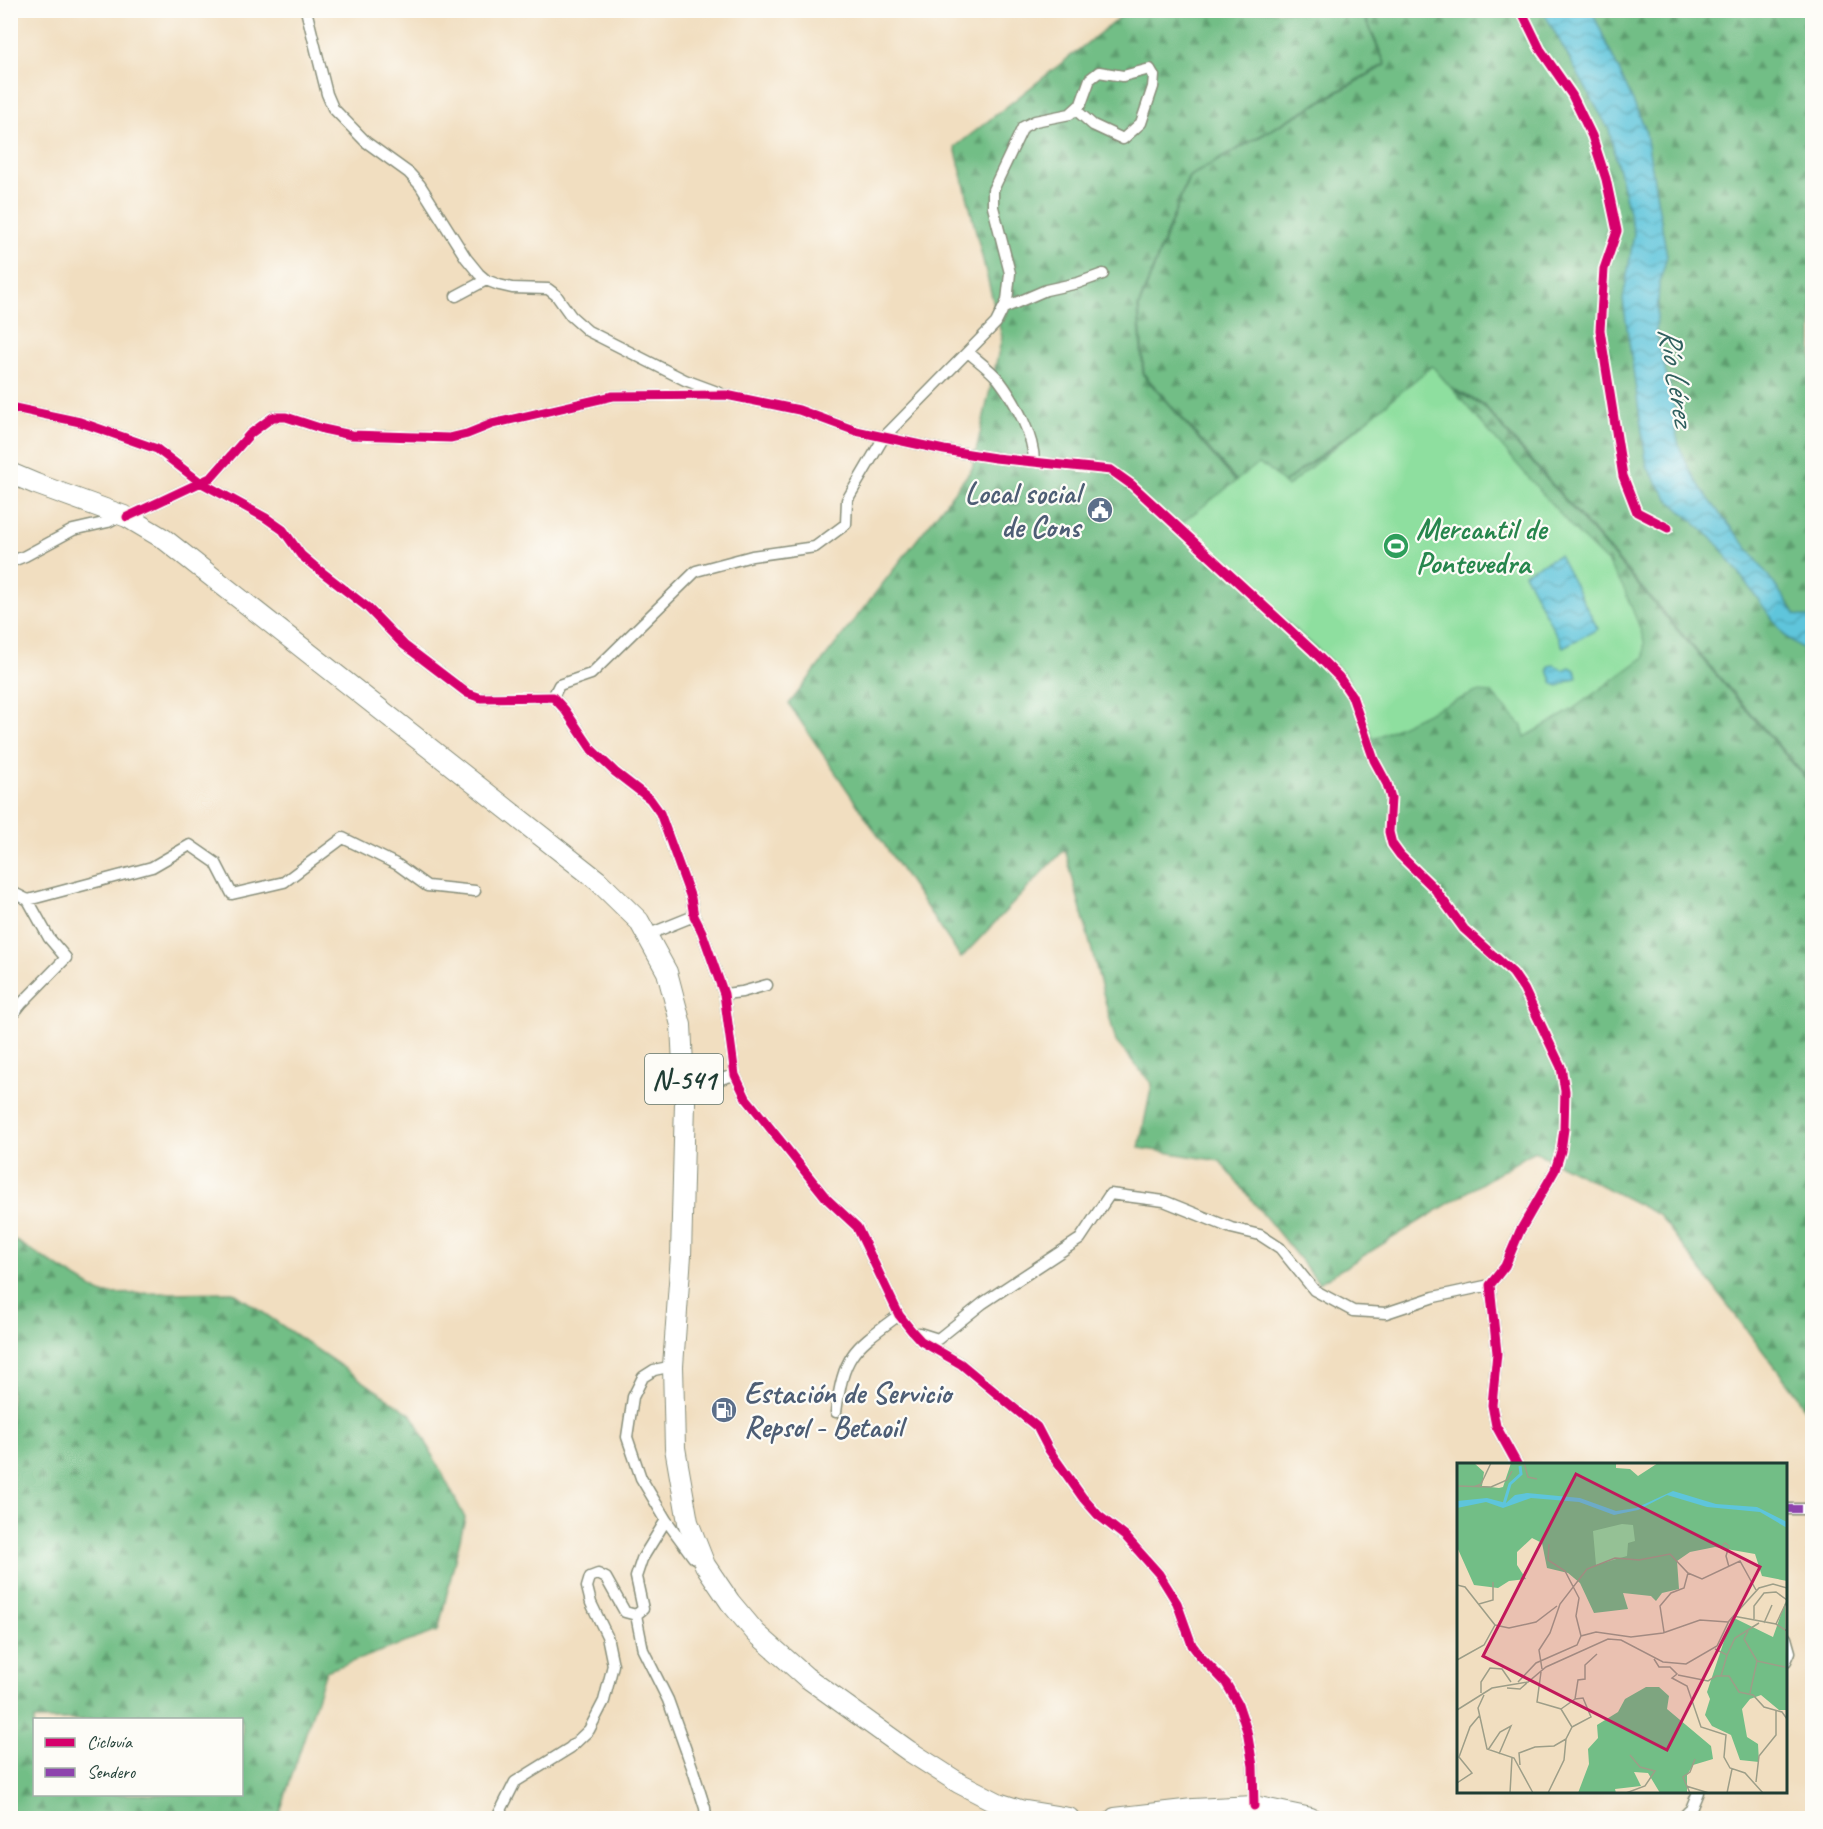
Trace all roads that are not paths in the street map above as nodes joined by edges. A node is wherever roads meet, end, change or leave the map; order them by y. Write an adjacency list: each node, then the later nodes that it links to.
1 (306, 10): 4 (street)
2 (1076, 110): 2 (street); 6 (street)
3 (1103, 274): 6 (street)
4 (486, 280): 5 (street); 8 (street)
5 (456, 296)
6 (1004, 308): 7 (street)
7 (968, 352): 10 (street); 11 (street)
8 (726, 395): 10 (street); 13 (street)
9 (10, 408): 13 (street)
10 (884, 437): 11 (street); 16 (street)
11 (1034, 462): 27 (street)
12 (10, 473): 14 (highway, N-541)
13 (200, 482): 14 (street); 16 (street)
14 (124, 516): 15 (street); 21 (highway, N-541)
15 (10, 562)
16 (553, 697): 20 (street)
17 (10, 891): 19 (street)
18 (475, 891): 19 (street)
19 (28, 900): 24 (street)
20 (694, 916): 21 (street); 23 (street)
21 (647, 935): 26 (highway, N-541)
22 (767, 985): 23 (street)
23 (724, 994): 25 (street)
24 (10, 1018)
25 (735, 1075): 26 (street); 28 (street)
26 (684, 1089): 30 (highway, N-541)
27 (1490, 1285): 29 (street); 32 (street)
28 (899, 1315): 29 (street); 31 (street)
29 (911, 1330): 41 (street)
30 (674, 1366): 35 (street); 36 (highway, N-541)
31 (836, 1412)
32 (1516, 1463)
33 (1787, 1509): 34 (street)
34 (1812, 1509)
35 (666, 1520): 36 (street); 37 (street)
36 (705, 1564): 42 (highway, N-541)
37 (636, 1615): 43 (street); 44 (street)
38 (1787, 1644): 39 (street)
39 (1787, 1658)
40 (1697, 1793): 48 (street)
41 (1254, 1806): 46 (highway); 47 (highway)
42 (995, 1810): 45 (highway, N-541)
43 (497, 1818)
44 (706, 1818)
45 (1069, 1818)
46 (1115, 1818)
47 (1311, 1818)
48 (1682, 1818)

